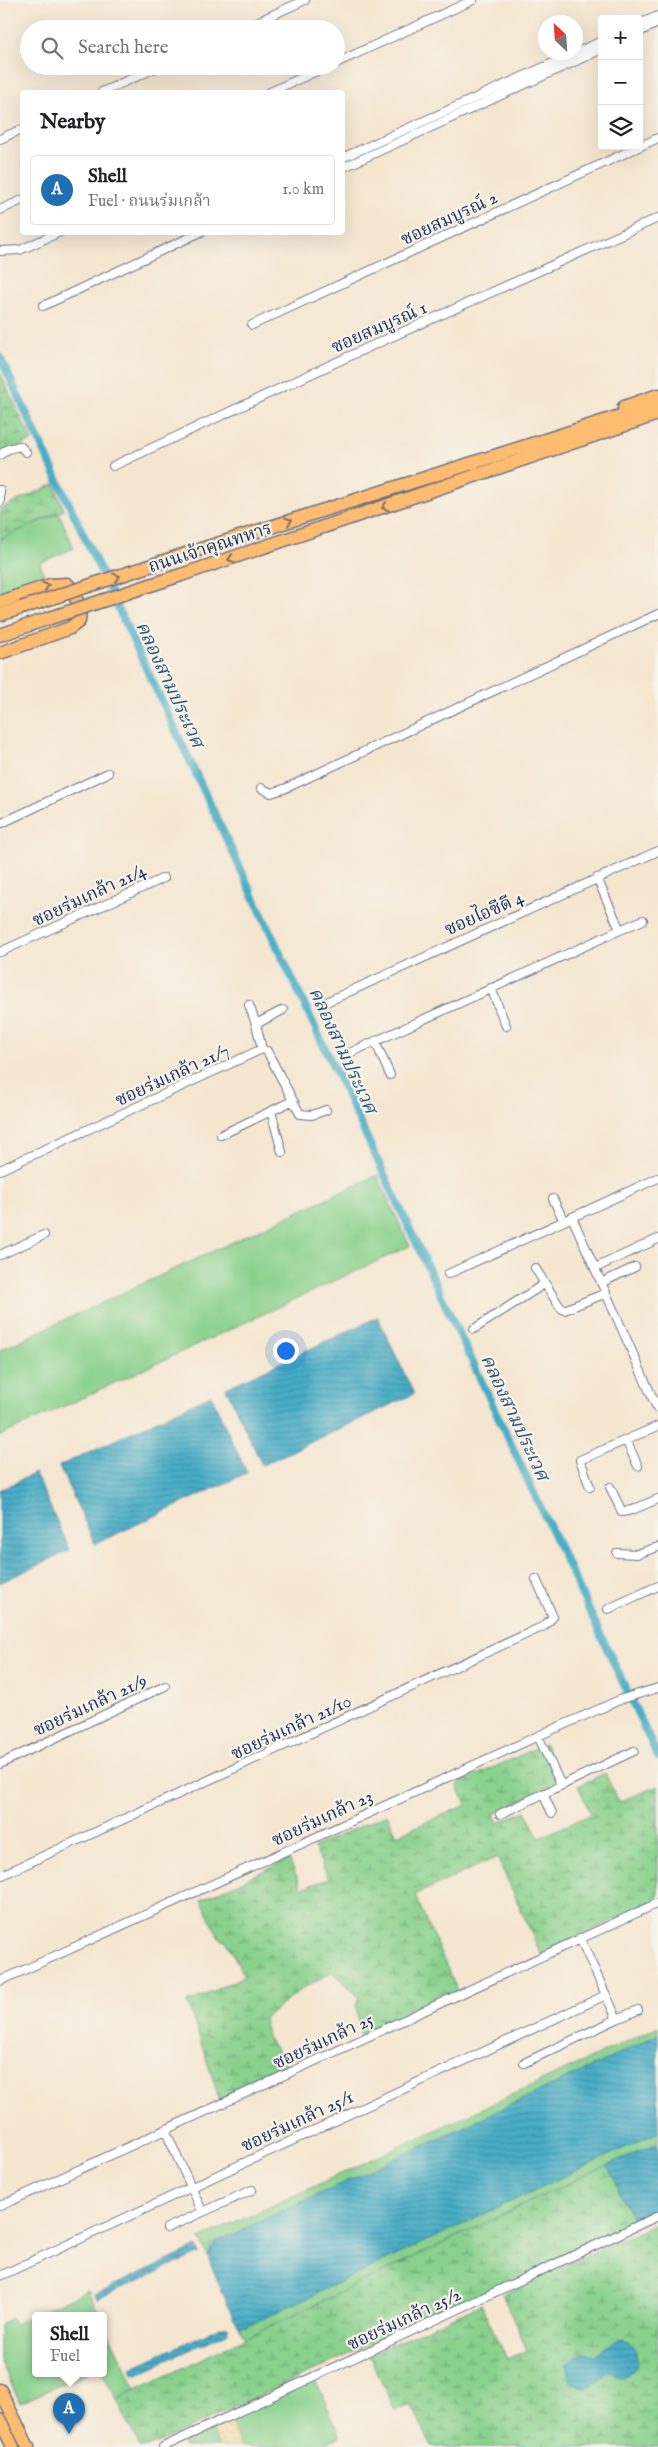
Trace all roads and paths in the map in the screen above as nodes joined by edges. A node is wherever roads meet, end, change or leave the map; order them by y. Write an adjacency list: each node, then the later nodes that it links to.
1 (305, 0): 4 (street)
2 (473, 0): 10 (street)
3 (658, 16): 5 (street)
4 (262, 20)
5 (643, 22)
6 (658, 23): 7 (street)
7 (643, 30)
8 (598, 43): 18 (street)
9 (598, 51): 19 (street)
10 (345, 59)
11 (140, 75): 13 (street)
12 (308, 75): 14 (street)
13 (106, 90)
14 (274, 90)
15 (20, 130): 17 (street)
16 (658, 138): 27 (street, ซอยสมบูรณ์ 2)
17 (0, 139)
18 (345, 157)
19 (345, 167)
20 (20, 201): 21 (street)
21 (0, 210)
22 (658, 218): 34 (street, ซอยสมบูรณ์ 1)
23 (53, 235): 25 (street)
24 (196, 235): 26 (street)
25 (0, 251)
26 (43, 306)
27 (252, 325)
28 (658, 395): 35 (main road, ถนนเจ้าคุณทหาร)
29 (658, 404): 35 (main road, ถนนเจ้าคุณทหาร)
30 (658, 414): 37 (main road, ถนนเจ้าคุณทหาร)
31 (658, 422): 37 (main road, ถนนเจ้าคุณทหาร)
32 (26, 452): 33 (street)
33 (0, 455)
34 (113, 466)
35 (426, 477): 41 (main road, ถนนเจ้าคุณทหาร, one-way to 35, bridge)
36 (0, 490): 38 (street)
37 (431, 492): 42 (main road, ถนนเจ้าคุณทหาร, one-way to 42, bridge)
38 (0, 502)
39 (0, 602): 43 (main road, one-way to 43)
40 (658, 614): 45 (street)
41 (0, 615)
42 (0, 635)
43 (0, 653)
44 (108, 774): 46 (street)
45 (261, 788)
46 (0, 824)
47 (658, 851): 49 (street, ซอยไอซีดี 4)
48 (164, 878): 52 (street, ซอยร่มเกล้า 21/4)
49 (597, 878): 51 (street); 54 (street, ซอยไอซีดี 4)
50 (643, 920): 51 (street)
51 (620, 930): 53 (street)
52 (0, 952)
53 (491, 988): 58 (street); 59 (street)
54 (322, 1004)
55 (248, 1005): 57 (street)
56 (283, 1010): 57 (street)
57 (256, 1024): 60 (street)
58 (506, 1026)
59 (376, 1041): 61 (street); 62 (street)
60 (262, 1049): 63 (street); 68 (street, ซอยร่มเกล้า 21/7)
61 (343, 1056)
62 (390, 1075)
63 (292, 1101): 64 (street); 65 (street)
64 (326, 1110)
65 (271, 1111): 66 (street); 67 (street)
66 (221, 1135)
67 (282, 1152)
68 (0, 1170)
69 (658, 1178): 71 (street)
70 (553, 1198): 72 (street)
71 (572, 1217): 72 (street); 77 (street)
72 (564, 1221): 79 (street)
73 (44, 1235): 75 (street)
74 (658, 1239): 77 (street)
75 (0, 1255)
76 (535, 1268): 81 (street)
77 (595, 1268): 80 (street)
78 (635, 1268): 80 (street)
79 (448, 1274)
80 (601, 1283): 82 (street)
81 (544, 1284): 82 (street); 83 (street)
82 (606, 1293): 84 (street)
83 (474, 1329)
84 (658, 1410)
85 (658, 1426): 86 (street)
86 (626, 1440): 87 (street); 88 (street)
87 (638, 1466)
88 (590, 1487)
89 (610, 1487): 90 (street)
90 (658, 1499)
91 (658, 1547): 92 (street)
92 (617, 1553)
93 (536, 1580): 105 (street, ซอยร่มเกล้า 21/10)
94 (658, 1586): 95 (street)
95 (608, 1609)
96 (165, 1686): 100 (street, ซอยร่มเกล้า 21/9)
97 (658, 1688): 98 (street, ซอยร่มเกล้า 23)
98 (538, 1736): 101 (street); 108 (street, ซอยร่มเกล้า 23)
99 (634, 1751): 101 (street)
100 (0, 1764)
101 (561, 1785): 102 (street)
102 (543, 1794): 103 (street); 104 (street)
103 (552, 1813)
104 (500, 1814)
105 (0, 1876)
106 (658, 1903): 107 (street, ซอยร่มเกล้า 25)
107 (580, 1938): 109 (street); 113 (street, ซอยร่มเกล้า 25)
108 (0, 1982)
109 (606, 1995): 111 (street); 114 (street, ซอยร่มเกล้า 25/1)
110 (638, 2010): 111 (street)
111 (618, 2019): 112 (street)
112 (524, 2063)
113 (165, 2130): 114 (street); 116 (street, ซอยร่มเกล้า 25)
114 (191, 2187): 117 (street); 120 (street, ซอยร่มเกล้า 25/1)
115 (252, 2190): 117 (street)
116 (0, 2206)
117 (202, 2211): 119 (street)
118 (658, 2216): 125 (street, ซอยร่มเกล้า 25/2)
119 (167, 2228)
120 (0, 2276)
121 (0, 2390): 124 (main road)
122 (0, 2420): 123 (main road)
123 (13, 2447)
124 (28, 2447)
125 (163, 2447)

